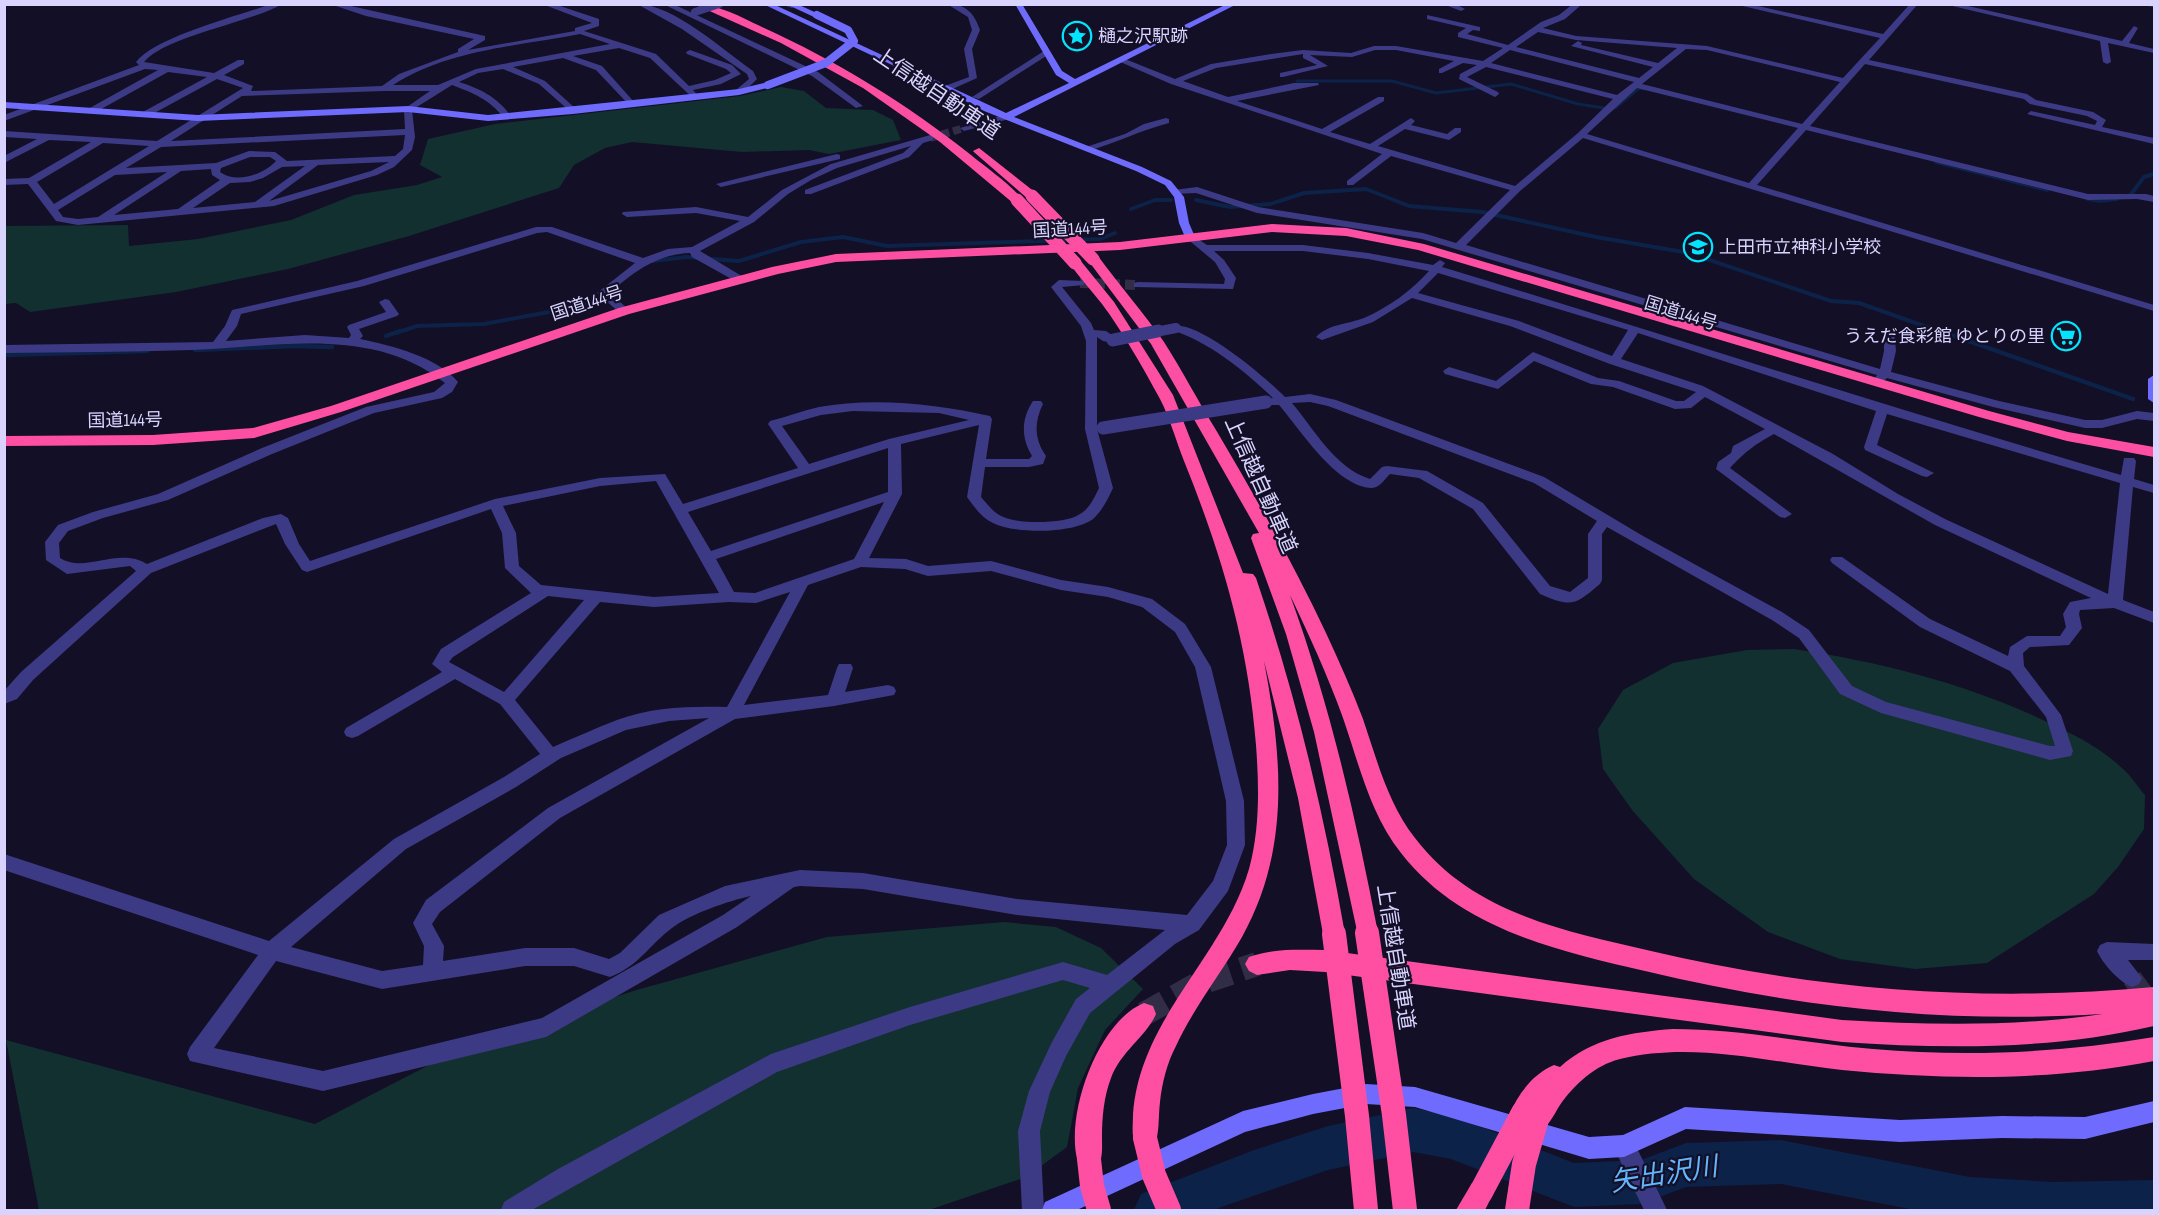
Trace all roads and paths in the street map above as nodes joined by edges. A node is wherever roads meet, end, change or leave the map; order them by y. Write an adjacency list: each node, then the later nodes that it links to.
1 (279, 4): 47 (street)
2 (333, 4): 37 (street)
3 (545, 4): 24 (street)
4 (640, 4): 64 (street)
5 (666, 4): 19 (street)
6 (718, 4): 19 (street, bridge); 76 (highway, 上信越自動車道)
7 (766, 4): 60 (street)
8 (783, 4): 16 (street)
9 (950, 4): 60 (street)
10 (1018, 4): 35 (street)
11 (1234, 4): 42 (street)
12 (1446, 4): 18 (street)
13 (1737, 4): 26 (street)
14 (1915, 4): 26 (street)
15 (1947, 4): 28 (street)
16 (791, 5): 64 (street, bridge)
17 (1576, 6): 23 (street)
18 (1461, 9)
19 (694, 10): 74 (street); 156 (highway, 上信越自動車道, bridge)
20 (1430, 17): 21 (street)
21 (1472, 28): 25 (street); 32 (street)
22 (2134, 28): 29 (street)
23 (1536, 29): 27 (street); 32 (street)
24 (580, 32): 30 (street); 37 (street)
25 (1491, 33)
26 (1885, 37): 43 (street)
27 (1583, 38): 31 (street); 49 (street)
28 (2104, 40): 29 (street); 45 (street)
29 (2124, 44): 33 (street)
30 (620, 45): 38 (street); 63 (street)
31 (1685, 46): 49 (street); 54 (street)
32 (1507, 48): 46 (street); 58 (street)
33 (2154, 51)
34 (690, 52): 63 (street)
35 (1047, 53): 57 (street); 68 (street)
36 (1301, 53): 39 (street); 53 (street); 56 (street)
37 (460, 54): 61 (street)
38 (562, 55): 48 (street); 72 (street)
39 (1439, 56): 40 (street); 41 (street)
40 (1411, 59)
41 (1462, 60): 46 (street); 51 (street)
42 (1122, 61): 56 (street); 57 (street)
43 (1862, 61): 54 (street); 91 (street)
44 (242, 62): 52 (street)
45 (2107, 62)
46 (1484, 64): 66 (street); 69 (street)
47 (144, 66): 50 (street); 75 (street)
48 (503, 66): 55 (street); 79 (street)
49 (1659, 66): 58 (street)
50 (167, 69): 52 (street); 78 (street)
51 (1442, 72)
52 (214, 75): 65 (street); 81 (street)
53 (1283, 75)
54 (1844, 81): 89 (street)
55 (450, 82): 62 (street); 82 (street)
56 (1174, 82): 71 (street)
57 (1075, 83): 83 (street)
58 (1638, 83): 69 (street); 89 (street)
59 (1315, 85): 71 (street)
60 (948, 87): 83 (street)
61 (384, 88): 62 (street); 65 (street)
62 (439, 88): 77 (street)
63 (687, 89): 67 (street)
64 (739, 92): 67 (street)
65 (237, 94): 85 (street)
66 (1495, 94)
67 (695, 97): 72 (street)
68 (976, 97)
69 (1619, 98): 97 (street)
70 (1381, 99): 95 (street)
71 (1228, 100): 95 (street)
72 (631, 104): 79 (street)
73 (4, 105): 75 (street)
74 (859, 106)
75 (35, 107): 78 (street); 84 (street)
76 (919, 107)
77 (408, 109): 82 (street); 85 (street); 94 (street)
78 (91, 111): 81 (street)
79 (573, 111): 82 (street)
80 (2031, 114): 91 (street)
81 (144, 115): 85 (street)
82 (507, 116)
83 (1006, 117): 90 (street); 105 (street)
84 (4, 118)
85 (198, 118): 103 (street)
86 (1414, 119): 88 (street)
87 (1166, 121): 105 (street)
88 (1404, 126): 93 (street); 104 (street)
89 (1802, 127): 119 (street); 123 (street)
90 (964, 128)
91 (2098, 128): 102 (street)
92 (951, 129): 165 (highway, 上信越自動車道, bridge)
93 (1458, 130)
94 (409, 132): 103 (street); 107 (street)
95 (1323, 132): 104 (street)
96 (4, 134): 98 (street)
97 (1581, 135): 119 (street); 120 (street)
98 (46, 137): 100 (street); 108 (street)
99 (930, 138): 101 (street)
100 (100, 141): 103 (street); 115 (street)
101 (919, 141): 117 (street); 121 (street); 129 (street)
102 (2154, 141)
103 (156, 144): 113 (street)
104 (1371, 147): 106 (street)
105 (1088, 148): 122 (street)
106 (1389, 153): 118 (street); 120 (street)
107 (399, 159): 109 (street); 124 (street)
108 (4, 160)
109 (316, 162): 110 (street); 124 (street)
110 (280, 164): 111 (street); 114 (street)
111 (217, 166): 112 (street); 114 (street)
112 (180, 168): 113 (street); 128 (street)
113 (109, 172): 125 (street)
114 (229, 179): 126 (street)
115 (31, 181): 116 (street); 125 (street)
116 (4, 182)
117 (721, 183)
118 (1350, 183)
119 (1751, 186): 141 (street)
120 (1517, 189): 131 (street)
121 (808, 192)
122 (1177, 192): 130 (street); 131 (street)
123 (2154, 199)
124 (256, 205): 126 (street)
125 (51, 210): 128 (street)
126 (179, 213): 128 (street)
127 (627, 214): 129 (street)
128 (100, 220)
129 (750, 220): 133 (street)
130 (1190, 237): 132 (street); 135 (highway, 国道144号); 136 (highway, 国道144号); 153 (highway, 国道144号)
131 (1458, 247): 153 (street)
132 (1205, 248): 135 (street); 138 (street)
133 (698, 255): 134 (street); 136 (street)
134 (641, 261): 142 (street); 148 (street)
135 (1439, 265): 139 (street); 143 (street); 169 (highway, 国道144号)
136 (741, 280): 142 (highway, 国道144号)
137 (1080, 283): 145 (street)
138 (1138, 285)
139 (1412, 295): 146 (street); 150 (street)
140 (385, 302): 147 (street)
141 (2154, 308)
142 (624, 311): 152 (highway, 国道144号)
143 (1635, 329): 150 (street); 160 (street)
144 (1890, 332): 153 (street)
145 (1090, 334): 158 (street, bridge); 164 (street)
146 (1322, 337)
147 (351, 342): 148 (street); 152 (street)
148 (217, 345): 149 (street)
149 (4, 349)
150 (1614, 361): 155 (street)
151 (1449, 371): 155 (street)
152 (442, 373): 166 (highway, 国道144号); 184 (street)
153 (1881, 378): 161 (street); 168 (highway, 国道144号)
154 (2154, 379): 157 (street)
155 (1704, 392): 163 (street)
156 (1166, 395): 222 (highway, bridge); 223 (highway, 上信越自動車道, bridge)
157 (2154, 399)
158 (1282, 400): 164 (street, bridge); 180 (street); 180 (street)
159 (1037, 404): 170 (street)
160 (1883, 408): 173 (street); 174 (street)
161 (2154, 417)
162 (986, 419): 167 (street); 170 (street); 172 (street)
163 (1774, 428): 179 (street); 189 (street)
164 (1097, 429): 170 (street)
165 (1215, 440): 210 (highway); 224 (highway, 上信越自動車道, bridge)
166 (4, 441)
167 (894, 442): 172 (street); 176 (street)
168 (2154, 452)
169 (2129, 461): 171 (highway, 国道144号); 174 (street)
170 (979, 463)
171 (2154, 465)
172 (807, 471): 178 (street)
173 (1927, 473)
174 (2127, 482): 175 (street); 189 (street)
175 (2154, 489)
176 (895, 494): 181 (street); 183 (street)
177 (495, 503): 178 (street); 184 (street); 186 (street)
178 (679, 510): 181 (street)
179 (1785, 514)
180 (1605, 520): 191 (street)
181 (708, 557): 188 (street)
182 (1837, 560): 191 (street)
183 (860, 562): 185 (street); 203 (street)
184 (146, 570): 195 (street)
185 (802, 583): 188 (street); 198 (street)
186 (545, 591): 187 (street); 193 (street)
187 (596, 596): 188 (street); 197 (street)
188 (729, 597)
189 (2115, 603): 190 (street); 191 (street)
190 (2154, 618)
191 (2016, 667)
192 (845, 668): 196 (street)
193 (454, 672): 197 (street); 199 (street)
194 (888, 691): 196 (street)
195 (4, 698)
196 (834, 699): 198 (street)
197 (506, 700): 200 (street)
198 (732, 713): 200 (street); 207 (street)
199 (351, 732)
200 (551, 756): 204 (street)
201 (4, 862): 204 (street)
202 (788, 881): 203 (street); 204 (street); 207 (street)
203 (1192, 924): 209 (street)
204 (272, 951): 207 (street)
205 (2154, 952): 208 (street)
206 (1257, 964): 212 (highway)
207 (432, 972)
208 (2132, 978)
209 (1111, 985): 218 (street); 219 (street)
210 (2154, 998)
211 (1144, 1014): 221 (highway, bridge)
212 (2154, 1016)
213 (2154, 1049): 215 (highway)
214 (2154, 1112): 216 (street)
215 (1530, 1116): 217 (highway, bridge); 225 (highway, bridge)
216 (1628, 1153): 220 (street); 226 (street)
217 (1475, 1201)
218 (512, 1210)
219 (1033, 1210)
220 (1053, 1210)
221 (1099, 1210)
222 (1169, 1210)
223 (1366, 1210)
224 (1405, 1210)
225 (1517, 1210)
226 (1656, 1210)

